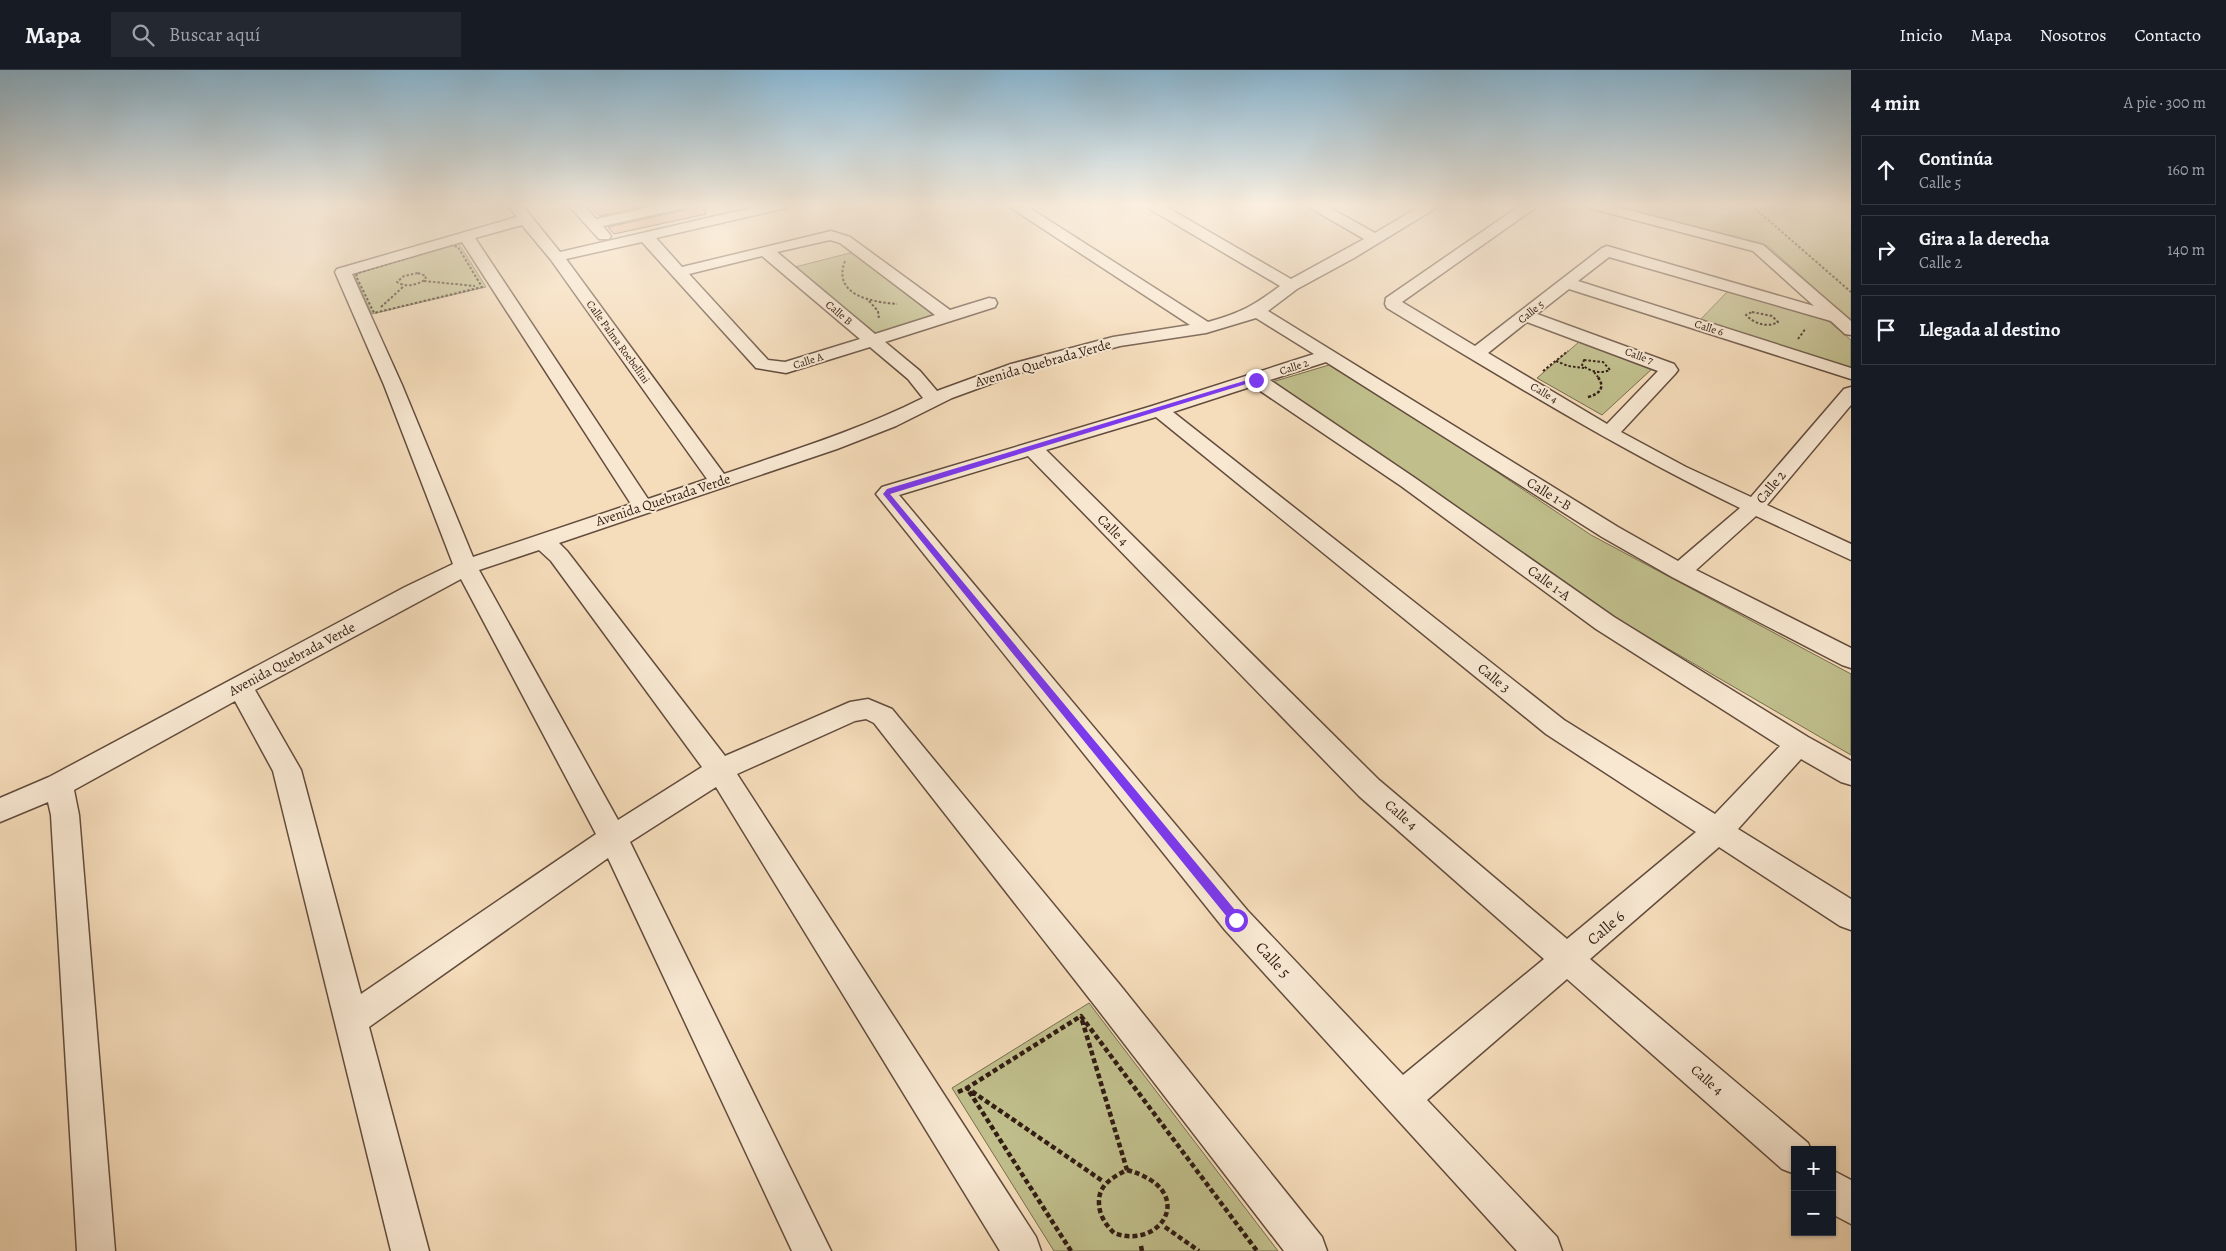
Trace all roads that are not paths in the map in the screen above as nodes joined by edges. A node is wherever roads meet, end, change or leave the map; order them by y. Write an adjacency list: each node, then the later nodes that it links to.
1 (384, 260): 41 (street)
2 (478, 260): 37 (street)
3 (558, 260): 35 (street, Calle Palma Roebellini)
4 (667, 260): 15 (street, Calle A)
5 (725, 260): 15 (street)
6 (777, 260): 25 (street, Calle B)
7 (873, 260): 20 (street)
8 (1101, 260): 23 (street)
9 (1247, 260): 17 (street)
10 (1339, 260): 17 (street, Avenida Quebrada Verde)
11 (1449, 260): 26 (street, Calle 4)
12 (1596, 260): 16 (street, Calle 5)
13 (1638, 260): 22 (street, Calle 5)
14 (1772, 260): 22 (street)
15 (678, 272): 25 (street, Calle A)
16 (1567, 283): 21 (street, Calle 5); 28 (street, Calle 6)
17 (1291, 286): 19 (street, Avenida Quebrada Verde)
18 (989, 303): 20 (street, Calle A)
19 (1257, 311): 23 (street, Avenida Quebrada Verde); 27 (street, Calle 1-B)
20 (947, 316): 25 (street, Calle A)
21 (1526, 316): 26 (street, Calle 5); 33 (street, Calle 7)
22 (1838, 318): 24 (street)
23 (1206, 328): 31 (street, Avenida Quebrada Verde)
24 (1851, 330)
25 (872, 340): 31 (street, Calle B)
26 (1478, 353): 33 (street, Calle 4)
27 (1330, 355): 29 (street, Calle 2); 42 (street, Calle 1-B)
28 (1851, 374)
29 (1256, 380): 32 (street, Calle 2); 45 (street, Calle 1-A)
30 (1851, 393): 38 (street, Calle 2)
31 (939, 397): 35 (street, Avenida Quebrada Verde)
32 (1159, 410): 34 (street, Calle 2); 50 (street, Calle 3)
33 (1609, 433): 38 (street, Calle 4)
34 (1032, 448): 36 (street, Calle 2); 53 (street, Calle 4)
35 (719, 482): 37 (street, Avenida Quebrada Verde)
36 (887, 494): 55 (street, Calle 5)
37 (643, 507): 39 (street, Avenida Quebrada Verde)
38 (1754, 507): 40 (street, Calle 4); 42 (street, Calle 2)
39 (543, 540): 41 (street, Avenida Quebrada Verde); 46 (street)
40 (1851, 553)
41 (466, 568): 44 (street, Avenida Quebrada Verde); 51 (street)
42 (1680, 572): 43 (street, Calle 1-B)
43 (1851, 659)
44 (240, 687): 48 (street, Avenida Quebrada Verde); 54 (street)
45 (1798, 744): 47 (street, Calle 1-A); 50 (street, Calle 6)
46 (720, 770): 51 (street); 62 (street); 63 (street)
47 (1851, 774)
48 (59, 785): 49 (street, Avenida Quebrada Verde); 59 (street)
49 (0, 810)
50 (1718, 831): 52 (street, Calle 3); 53 (street, Calle 6)
51 (613, 838): 54 (street); 61 (street)
52 (1851, 916)
53 (1568, 960): 55 (street, Calle 6); 56 (street, Calle 4)
54 (351, 1020): 60 (street)
55 (1402, 1099): 64 (street, Calle 5)
56 (1791, 1153)
57 (1834, 1191): 58 (street)
58 (1851, 1205)
59 (96, 1251)
60 (410, 1251)
61 (812, 1251)
62 (1022, 1251)
63 (1308, 1251)
64 (1543, 1251)

